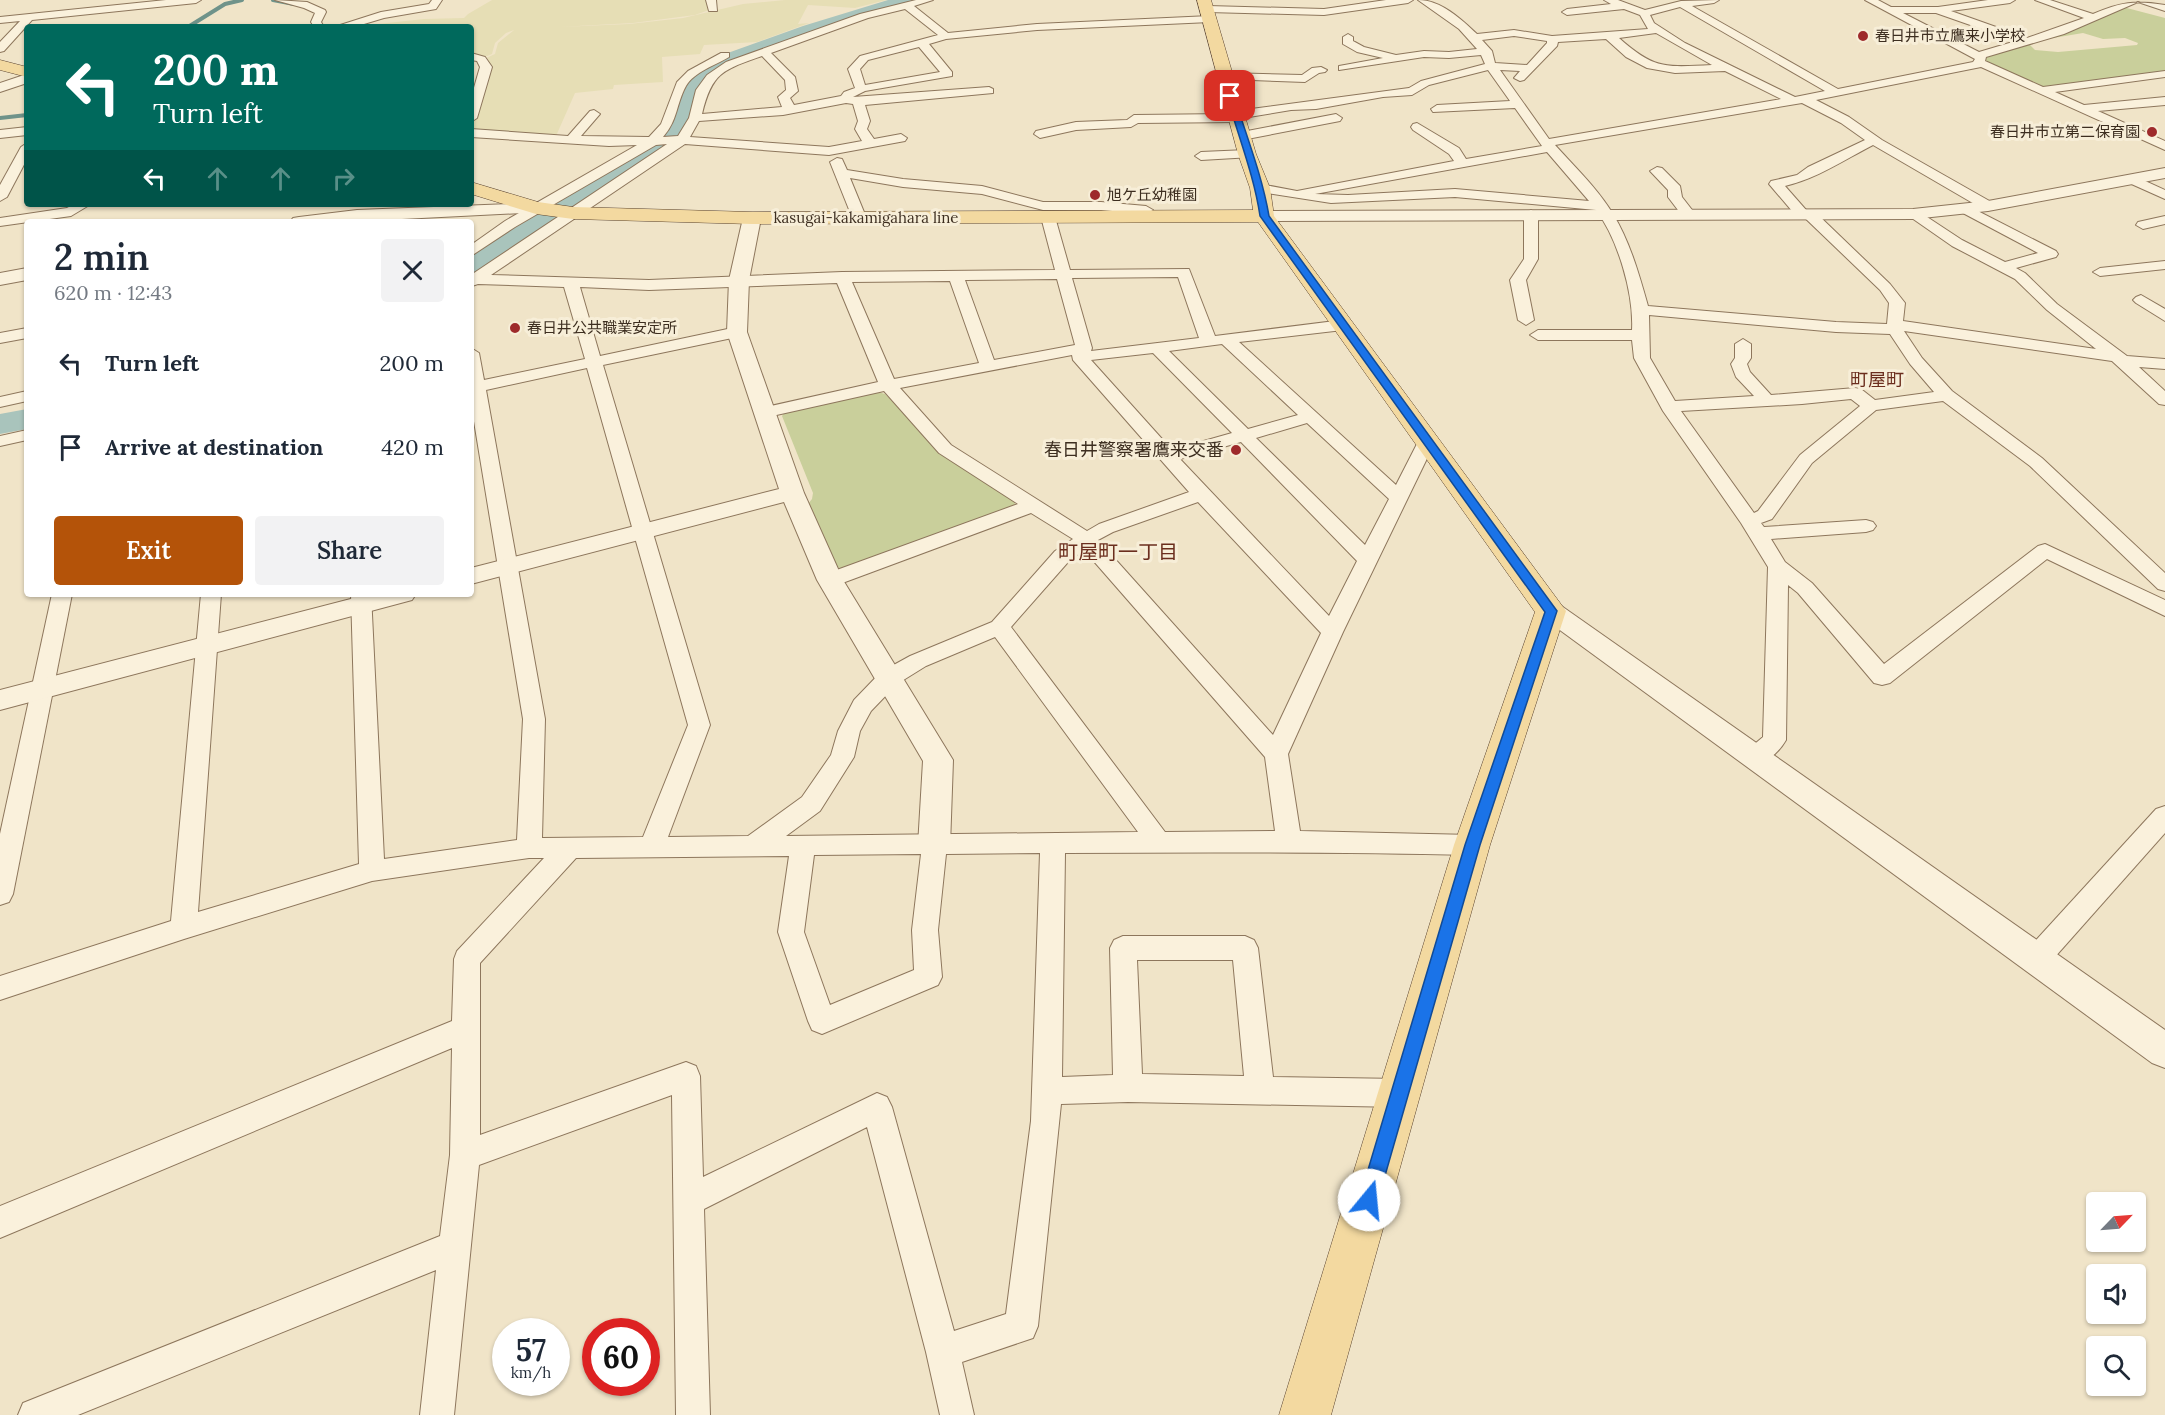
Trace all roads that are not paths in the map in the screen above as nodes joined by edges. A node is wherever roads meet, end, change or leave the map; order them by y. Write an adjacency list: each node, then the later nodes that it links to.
1 (123, 0): 22 (street)
2 (196, 0): 22 (street)
3 (280, 0): 33 (street)
4 (437, 0): 34 (street)
5 (892, 0): 94 (street)
6 (928, 0): 19 (street)
7 (1295, 0): 25 (street)
8 (1408, 0): 25 (street)
9 (1423, 0): 39 (street)
10 (1609, 0): 20 (street)
11 (1714, 0): 17 (street)
12 (1870, 0): 23 (street)
13 (2010, 0): 24 (street)
14 (2040, 0): 30 (street)
15 (2134, 0): 30 (street)
16 (2141, 0): 21 (street)
17 (1681, 4): 27 (street); 69 (street)
18 (1278, 5): 25 (street); 28 (street)
19 (906, 6): 36 (street); 45 (street)
20 (1624, 6): 26 (street); 27 (street)
21 (2165, 8)
22 (110, 9): 29 (street); 32 (street)
23 (1890, 10): 24 (street); 49 (street)
24 (1937, 10): 43 (street)
25 (1300, 11)
26 (1567, 12)
27 (1644, 13): 35 (street)
28 (1205, 15): 36 (street); 57 (main road)
29 (30, 16): 31 (street); 44 (street)
30 (2094, 18): 43 (street)
31 (0, 20)
32 (96, 21)
33 (317, 24)
34 (353, 24)
35 (1657, 30): 37 (street); 53 (street)
36 (946, 36): 42 (street)
37 (1609, 36): 40 (street); 53 (street)
38 (1348, 37): 47 (street)
39 (1475, 38): 40 (street); 48 (street)
40 (1552, 39): 52 (street)
41 (24, 40): 44 (street)
42 (923, 44): 64 (street); 64 (street)
43 (2031, 44): 49 (street)
44 (4, 45)
45 (764, 52): 78 (street); 81 (street)
46 (474, 57): 74 (street)
47 (1404, 57): 48 (street); 51 (street)
48 (1489, 58): 52 (street); 62 (street); 65 (street)
49 (1980, 60): 67 (street); 69 (street)
50 (0, 65): 55 (main road)
51 (1343, 68)
52 (1528, 68): 62 (street)
53 (1726, 68): 58 (street)
54 (1321, 70): 57 (street)
55 (24, 71)
56 (2165, 74): 67 (street)
57 (1225, 76): 80 (main road)
58 (1742, 76): 61 (street); 70 (street)
59 (24, 79): 63 (street)
60 (1372, 81): 68 (street)
61 (1708, 82)
62 (1504, 84): 73 (street)
63 (0, 88)
64 (861, 89): 71 (street)
65 (1434, 90): 68 (street); 75 (street)
66 (988, 91): 71 (street)
67 (2040, 91): 77 (street)
68 (1383, 93): 80 (street)
69 (1837, 93): 70 (street)
70 (1799, 100): 93 (street); 96 (street)
71 (852, 101): 78 (street); 95 (street)
72 (2165, 101): 77 (street)
73 (1518, 104): 75 (street); 96 (street)
74 (474, 107)
75 (1459, 108): 76 (street)
76 (1437, 109)
77 (2080, 109): 97 (street)
78 (786, 110): 81 (street); 88 (street)
79 (594, 114): 91 (street)
80 (1236, 117): 87 (street); 89 (main road)
81 (695, 118): 92 (street)
82 (1336, 118): 89 (street)
83 (1417, 127): 103 (street)
84 (24, 131): 86 (street)
85 (474, 133): 91 (street)
86 (0, 134)
87 (1040, 134)
88 (786, 136): 92 (street); 98 (street)
89 (1242, 136): 101 (main road)
90 (901, 138): 95 (street)
91 (574, 139): 94 (street); 100 (street)
92 (679, 140): 94 (street); 120 (street)
93 (1874, 140): 114 (street); 124 (street)
94 (654, 142): 116 (street)
95 (870, 143): 98 (street)
96 (1548, 146): 103 (street); 119 (street)
97 (2165, 146)
98 (829, 151): 106 (street)
99 (24, 153): 112 (street)
100 (562, 153)
101 (1247, 154): 102 (street); 113 (main road)
102 (1201, 156)
103 (1463, 164): 110 (street)
104 (1656, 171): 122 (street)
105 (2165, 172): 107 (street)
106 (842, 173): 118 (street); 125 (street)
107 (2138, 182): 108 (street); 111 (street); 114 (street)
108 (2165, 187)
109 (474, 189): 116 (main road, kasugai-kakamigahara line)
110 (1297, 195): 113 (street); 119 (street)
111 (2165, 195)
112 (0, 197)
113 (1262, 202): 121 (street); 126 (main road, kasugai-kakamigahara line); 149 (main road)
114 (1988, 206): 117 (street)
115 (79, 207): 130 (street)
116 (536, 208): 120 (main road, kasugai-kakamigahara line); 128 (street); 132 (street)
117 (1966, 209): 123 (street); 134 (street)
118 (1146, 210)
119 (1603, 210): 121 (street); 122 (street); 146 (street)
120 (573, 213): 127 (main road, kasugai-kakamigahara line); 141 (street)
121 (1531, 214): 148 (street)
122 (1689, 214): 124 (street)
123 (1913, 214): 124 (street); 134 (street)
124 (1806, 215): 150 (street)
125 (859, 217): 126 (main road, kasugai-kakamigahara line); 127 (main road, kasugai-kakamigahara line)
126 (1048, 217): 136 (street)
127 (752, 218): 142 (street)
128 (324, 219)
129 (2165, 220): 131 (street)
130 (0, 222)
131 (2143, 225)
132 (474, 250)
133 (2165, 265): 135 (street)
134 (2004, 267): 160 (street)
135 (2100, 272)
136 (1062, 273): 138 (street); 156 (street); 159 (street)
137 (24, 275): 140 (street)
138 (956, 276): 139 (street); 163 (street)
139 (842, 277): 142 (street); 164 (street)
140 (0, 279)
141 (474, 280)
142 (739, 280): 144 (street); 151 (street)
143 (474, 281): 144 (street)
144 (570, 283): 161 (street)
145 (2141, 300): 147 (street)
146 (1641, 310): 150 (street); 154 (street)
147 (2165, 316)
148 (1526, 320)
149 (1343, 325): 156 (street); 178 (main road)
150 (1895, 327): 160 (street); 166 (street)
151 (737, 332): 161 (street); 173 (street)
152 (24, 334): 155 (street)
153 (1538, 335): 154 (street)
154 (1640, 335): 171 (street)
155 (0, 338)
156 (1218, 341): 158 (street); 174 (street)
157 (1743, 344): 168 (street)
158 (1157, 348): 159 (street); 176 (street)
159 (1081, 353): 163 (street); 179 (street)
160 (2119, 358): 162 (street); 169 (street)
161 (592, 363): 165 (street); 186 (street)
162 (2165, 364)
163 (988, 365): 164 (street)
164 (888, 385): 173 (street); 183 (street)
165 (474, 387): 189 (street)
166 (1946, 395): 172 (street); 193 (street)
167 (24, 397): 170 (street)
168 (1766, 400): 171 (street); 172 (street)
169 (2165, 400)
170 (0, 402)
171 (1670, 406): 185 (street)
172 (1871, 406): 185 (street)
173 (763, 413): 180 (street)
174 (1310, 417): 176 (street); 182 (street)
175 (24, 436): 177 (street)
176 (1244, 436): 179 (street); 188 (street)
177 (0, 441)
178 (1426, 442): 182 (street); 199 (main road)
179 (1169, 457): 181 (street)
180 (792, 493): 186 (street); 192 (street)
181 (1201, 494): 187 (street); 201 (street)
182 (1398, 496): 188 (street)
183 (1034, 504): 187 (street); 192 (street)
184 (1866, 526): 185 (street)
185 (1754, 528): 190 (street)
186 (644, 531): 189 (street); 213 (street)
187 (1086, 539): 200 (street); 206 (street)
188 (1367, 560): 201 (street)
189 (509, 567): 191 (street); 218 (street)
190 (1778, 567): 198 (street); 207 (street)
191 (474, 575)
192 (830, 580): 203 (street)
193 (2165, 584)
194 (61, 597): 204 (street)
195 (211, 597): 202 (street)
196 (378, 597): 197 (street)
197 (361, 599): 202 (street); 219 (street)
198 (2165, 609)
199 (1551, 611): 207 (street); 212 (main road)
200 (999, 627): 203 (street); 210 (street)
201 (1332, 632): 206 (street)
202 (207, 646): 204 (street); 221 (street)
203 (889, 678): 214 (street); 215 (street)
204 (42, 689): 205 (street); 220 (street)
205 (0, 700)
206 (1276, 754): 209 (street)
207 (1753, 758): 222 (street)
208 (2165, 816): 222 (street)
209 (1289, 841): 210 (street); 212 (street)
210 (1160, 844): 211 (street)
211 (1053, 845): 215 (street); 228 (street)
212 (1472, 845): 229 (main road)
213 (652, 846): 214 (street); 216 (street)
214 (753, 846): 217 (street)
215 (934, 846): 217 (street); 217 (street)
216 (570, 847): 218 (street); 224 (street)
217 (803, 847)
218 (529, 848): 219 (street)
219 (372, 870): 221 (street)
220 (0, 894)
221 (184, 928): 223 (street)
222 (2036, 959): 225 (street)
223 (0, 988)
224 (466, 1029): 230 (street); 232 (street)
225 (2165, 1051)
226 (1128, 1088): 227 (street); 227 (street); 228 (street)
227 (1260, 1090): 229 (street)
228 (1047, 1091): 234 (street)
229 (1401, 1093): 239 (main road)
230 (465, 1155): 231 (street); 233 (street)
231 (687, 1202): 234 (street); 237 (street)
232 (0, 1222)
233 (454, 1247): 235 (street); 236 (street)
234 (943, 1352): 238 (street)
235 (35, 1415)
236 (437, 1415)
237 (693, 1415)
238 (957, 1415)
239 (1305, 1415)

